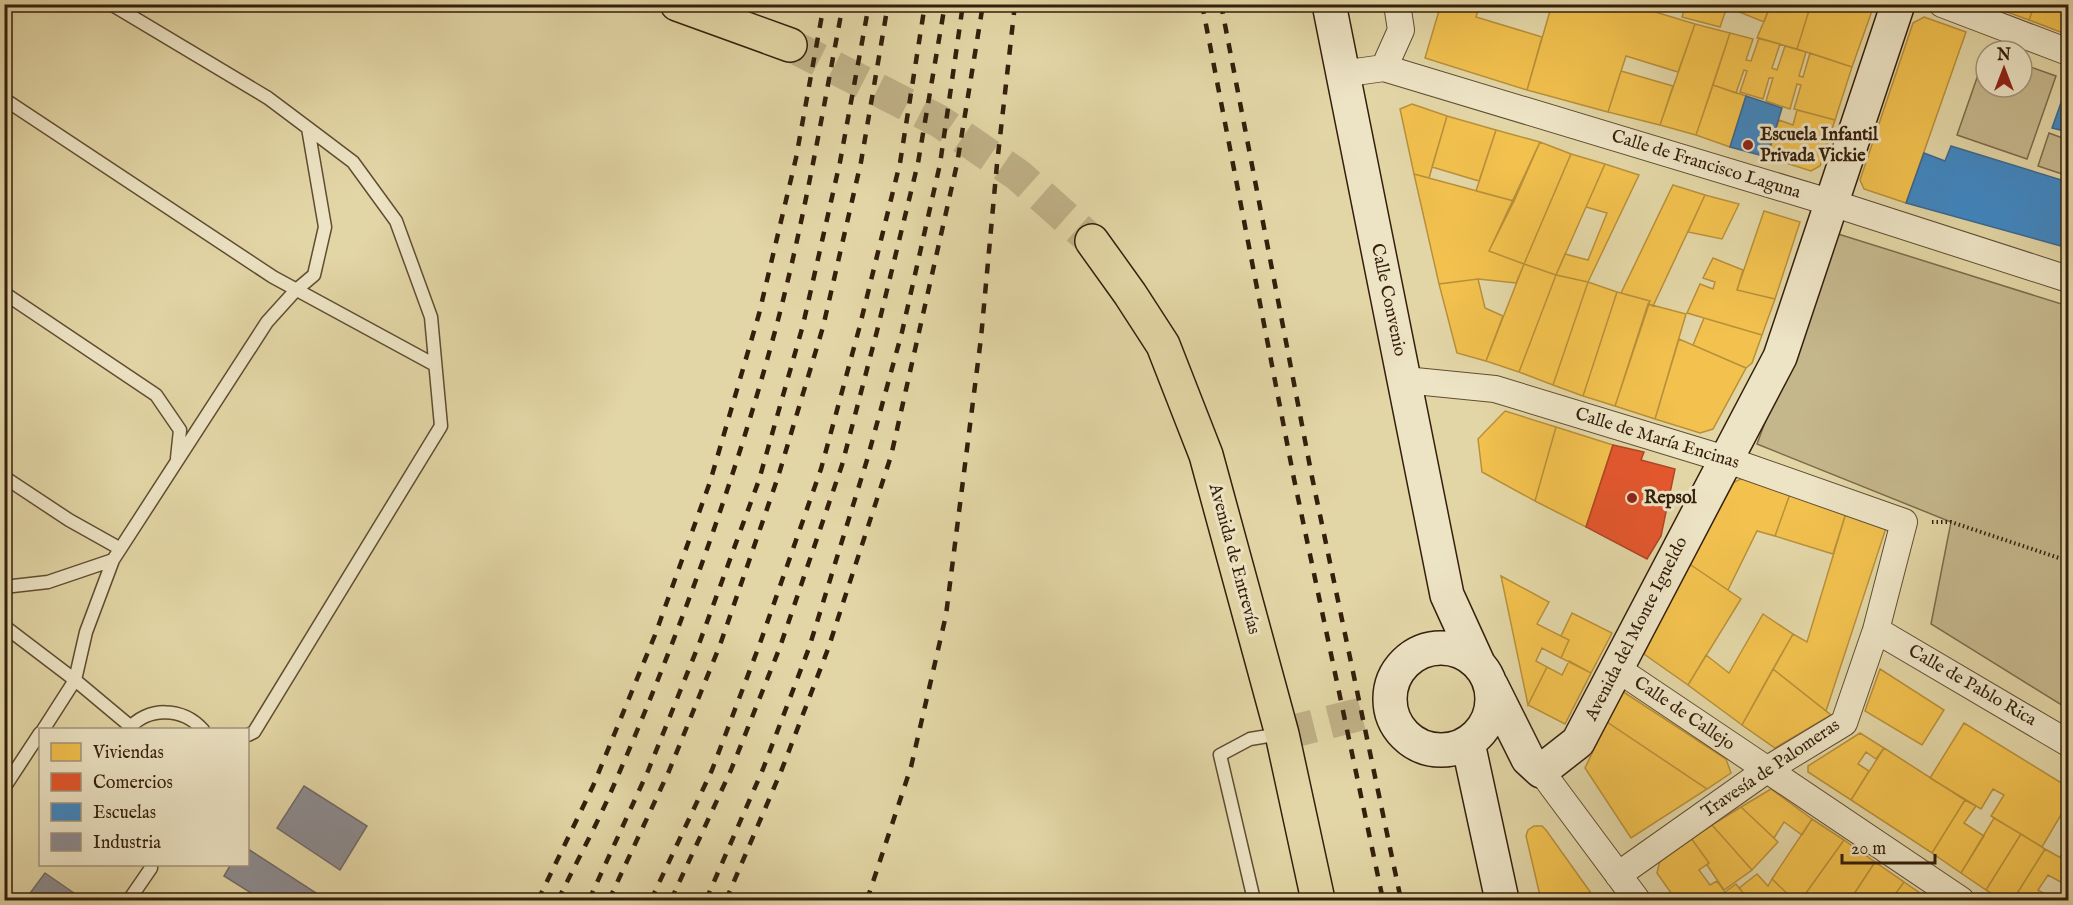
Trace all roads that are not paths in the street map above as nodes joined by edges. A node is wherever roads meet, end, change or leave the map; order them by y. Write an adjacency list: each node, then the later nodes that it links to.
1 (111, 4): 12 (lane)
2 (677, 4): 7 (main road)
3 (1329, 4): 10 (street, Calle Convenio)
4 (1397, 4): 9 (street)
5 (1898, 4): 13 (street, Avenida del Monte Igueldo)
6 (1942, 4): 8 (street)
7 (790, 45)
8 (2068, 52)
9 (1384, 68): 10 (street, Calle de Francisco Laguna); 13 (street, Calle de Francisco Laguna)
10 (1341, 74): 19 (street, Calle Convenio)
11 (4, 99): 16 (lane)
12 (308, 128): 16 (lane); 18 (lane)
13 (1832, 204): 15 (street, Calle de Francisco Laguna); 20 (street, Avenida del Monte Igueldo)
14 (1092, 241): 38 (main road, Avenida de Entrevías)
15 (2068, 279)
16 (295, 291): 18 (lane); 21 (lane)
17 (4, 293): 21 (lane)
18 (435, 365): 37 (lane)
19 (1405, 380): 20 (street, Calle de María Encinas); 27 (street, Calle Convenio)
20 (1725, 459): 23 (street, Calle de María Encinas); 31 (street, Avenida del Monte Igueldo)
21 (177, 460): 24 (lane)
22 (4, 477): 24 (lane)
23 (1904, 522): 29 (street, Travesía de Palomeras)
24 (119, 548): 25 (lane)
25 (113, 560): 26 (lane); 33 (lane)
26 (4, 587)
27 (1447, 595): 30 (street); 32 (street, Calle Convenio)
28 (4, 626): 33 (lane)
29 (1876, 630): 41 (street, Calle de Pablo Rica); 44 (street, Travesía de Palomeras)
30 (1412, 656): 32 (street); 42 (street)
31 (1616, 668): 43 (street, Avenida del Monte Igueldo); 44 (street, Calle de Callejo)
32 (1485, 674): 40 (street); 43 (street, Calle Convenio)
33 (75, 680): 34 (lane); 35 (lane)
34 (44, 728)
35 (129, 728): 36 (lane)
36 (202, 728)
37 (249, 734)
38 (1282, 734): 50 (lane); 51 (main road, Avenida de Entrevías)
39 (39, 736): 45 (lane)
40 (1471, 740): 42 (street); 43 (street); 46 (street)
41 (2068, 743)
42 (1417, 745): 46 (street)
43 (1535, 765): 48 (street)
44 (1768, 769): 48 (street, Travesía de Palomeras); 54 (street, Calle de Callejo)
45 (4, 788)
46 (1479, 799): 52 (street)
47 (151, 866): 49 (lane)
48 (1618, 875): 53 (street)
49 (129, 900)
50 (1254, 900)
51 (1318, 900)
52 (1502, 900)
53 (1637, 900)
54 (1961, 900)

